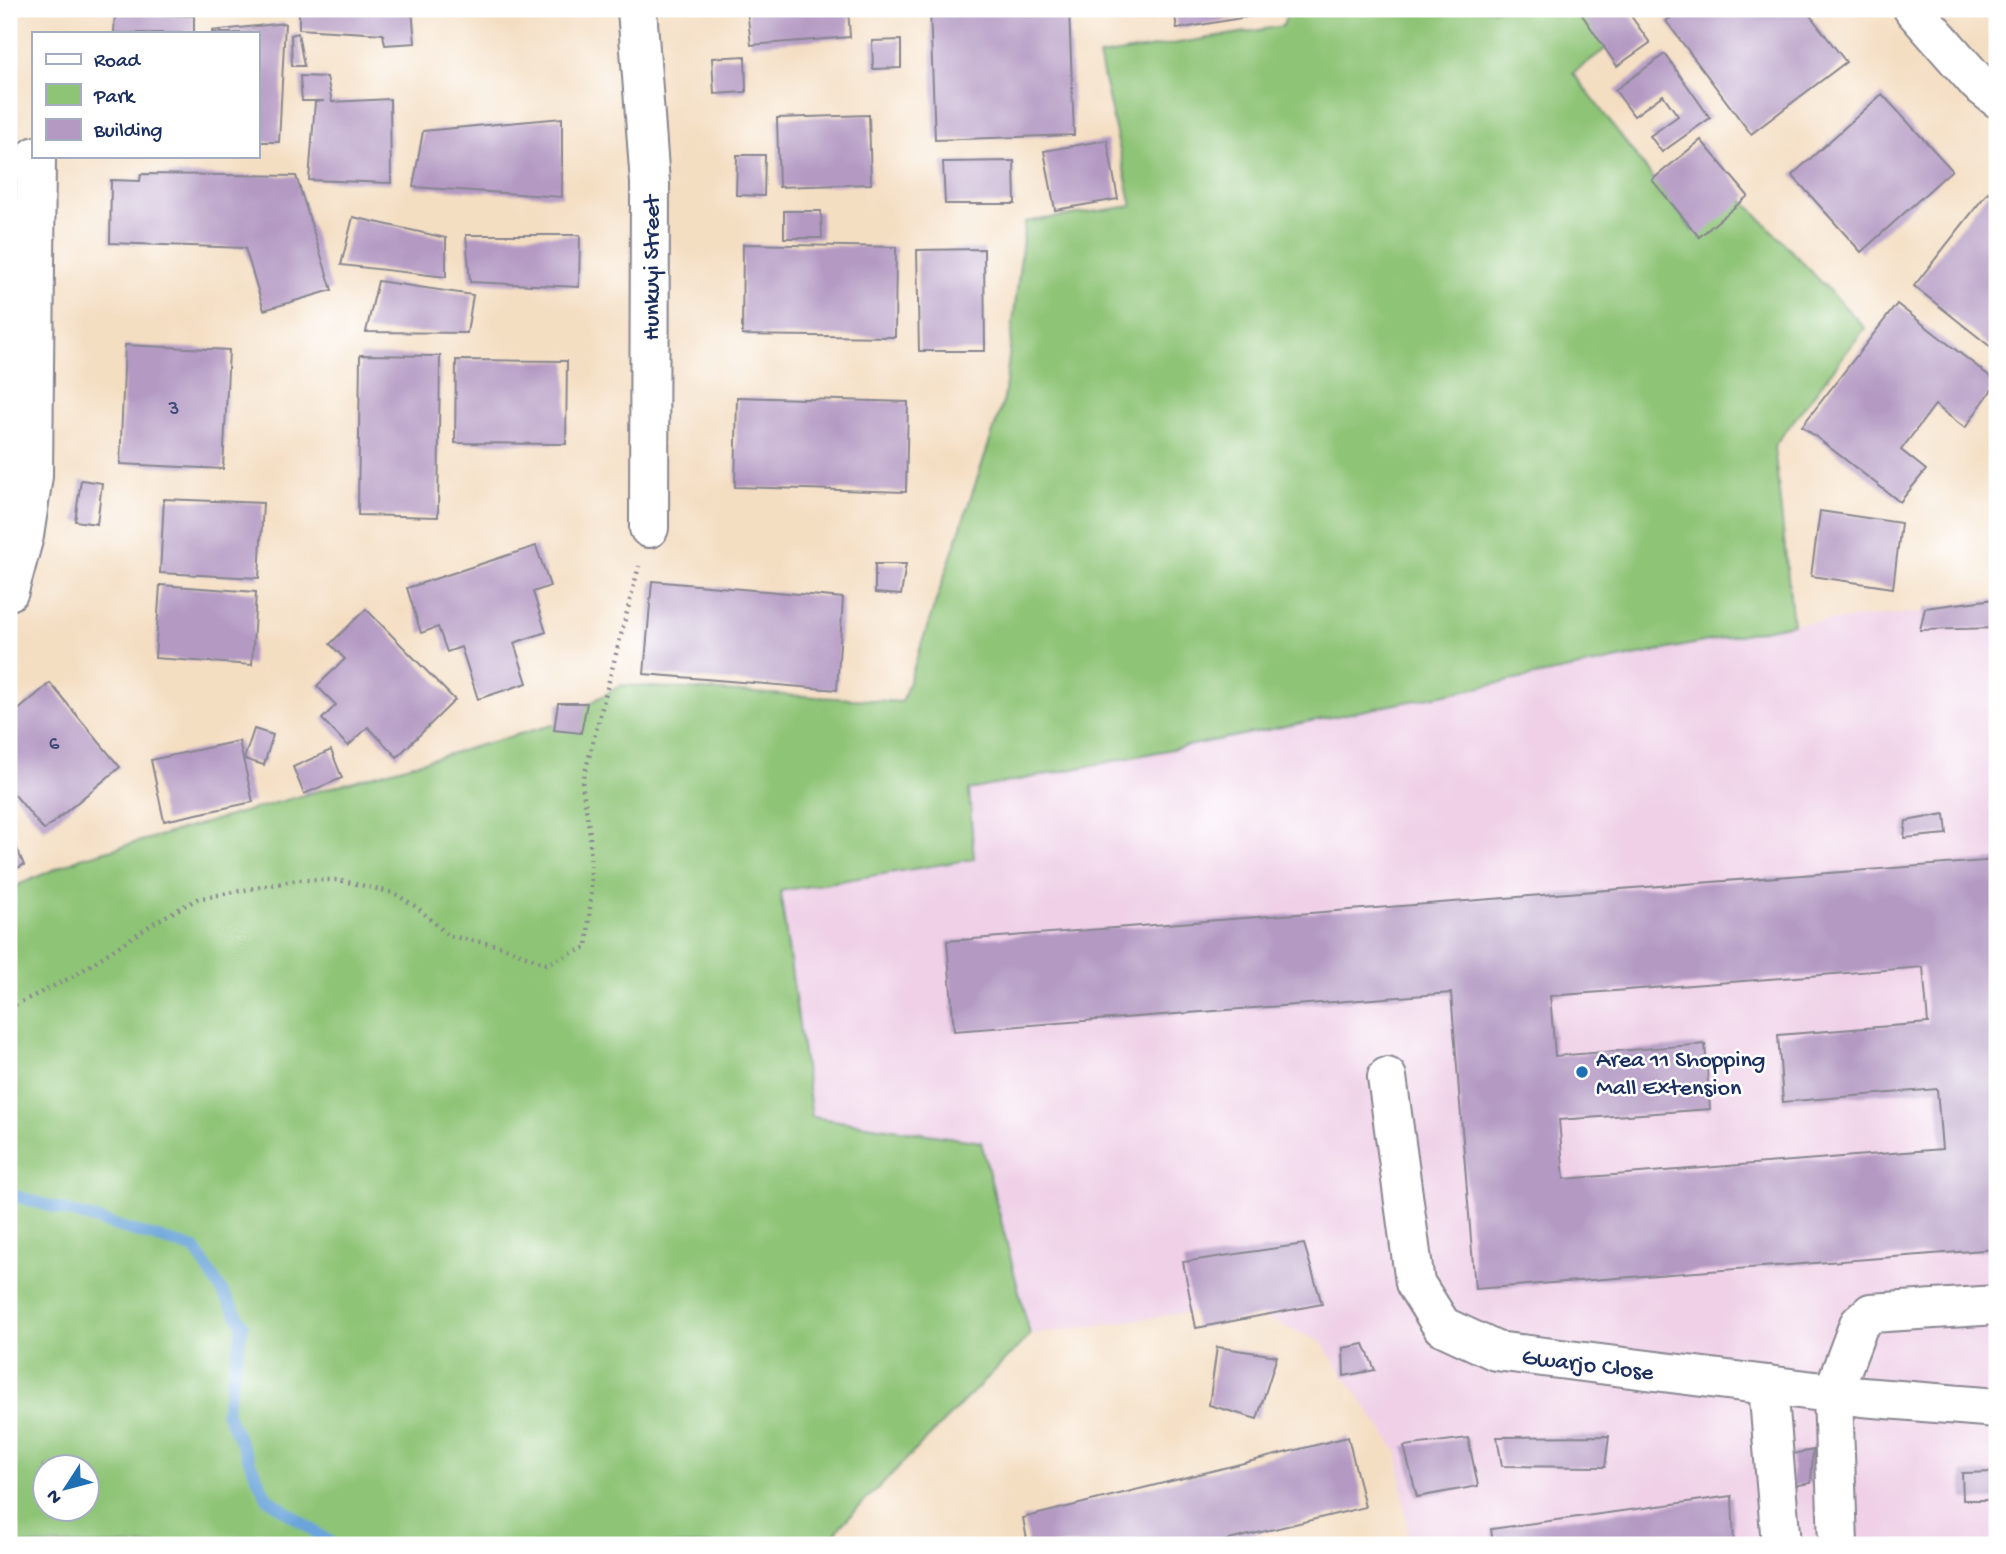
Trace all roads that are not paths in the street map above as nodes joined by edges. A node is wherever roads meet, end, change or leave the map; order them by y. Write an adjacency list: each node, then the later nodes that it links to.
1 (637, 9): 6 (street, Hunkuyi Street)
2 (1913, 9): 3 (street)
3 (1997, 98)
4 (36, 158): 5 (street)
5 (21, 474): 7 (street)
6 (649, 527)
7 (9, 591)
8 (1387, 1077): 10 (street, Gwarjo Close)
9 (1997, 1305): 11 (street)
10 (1768, 1385): 11 (street, Gwarjo Close); 13 (street)
11 (1833, 1393): 12 (street, Gwarjo Close); 14 (street)
12 (1997, 1408)
13 (1781, 1545)
14 (1838, 1545)

